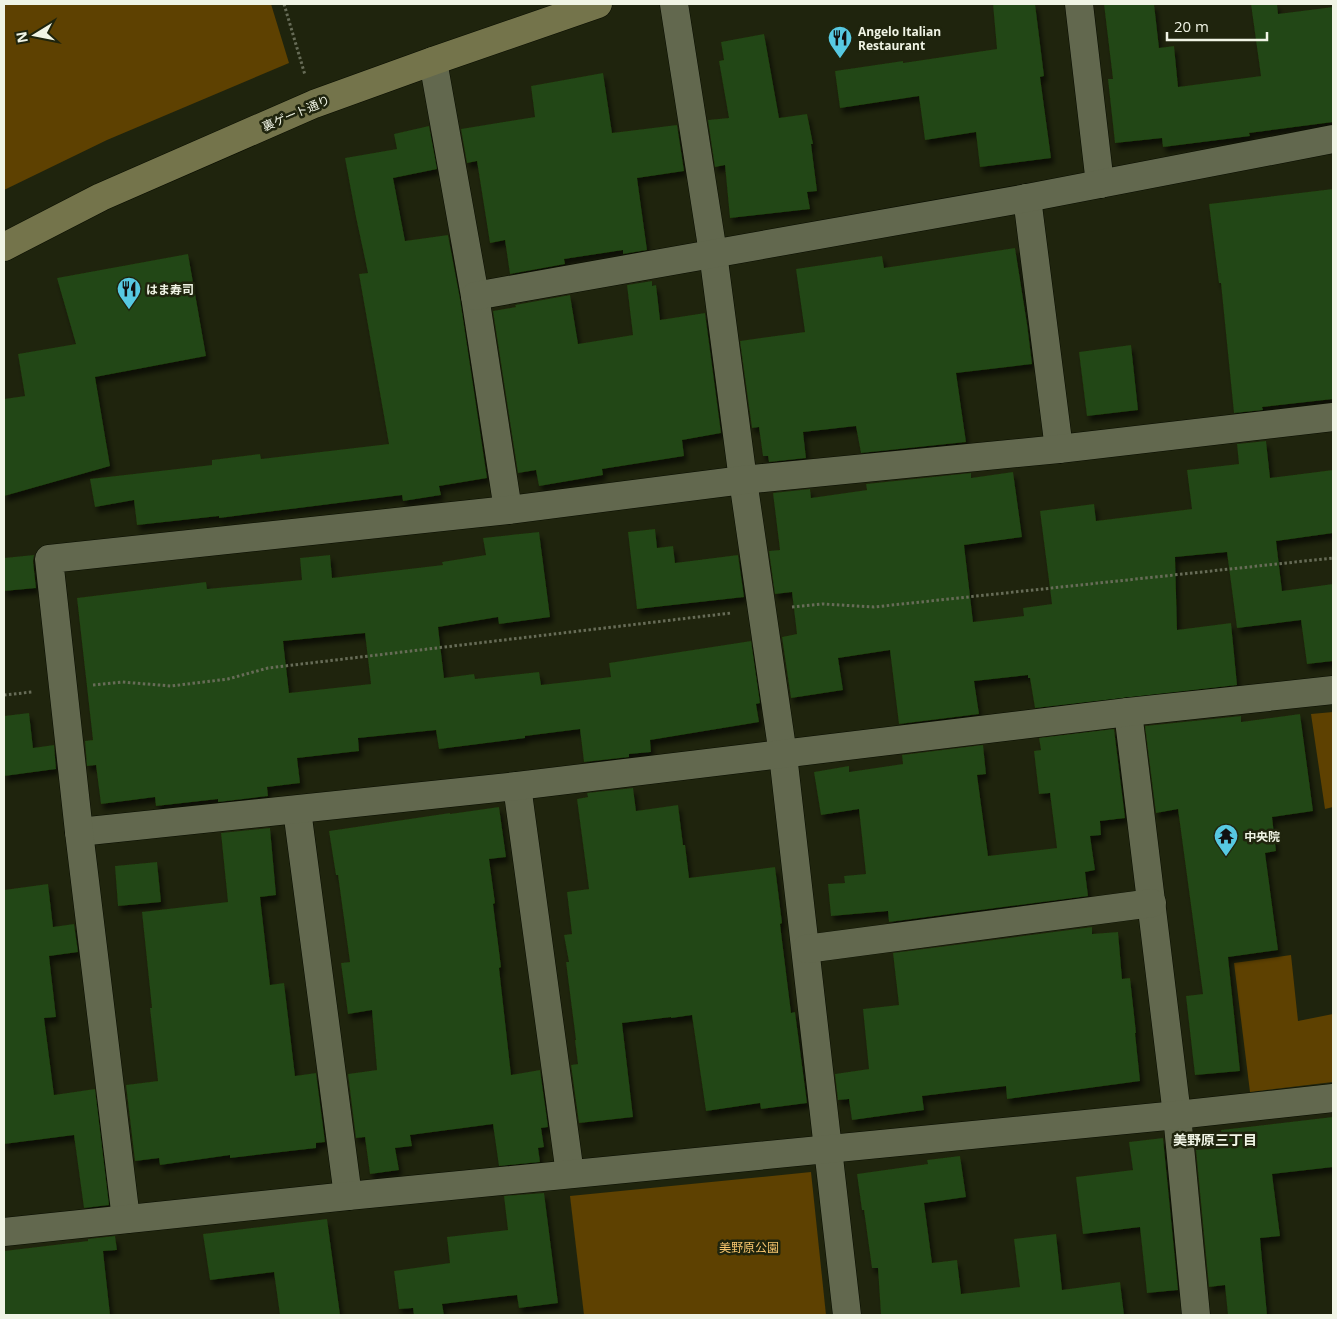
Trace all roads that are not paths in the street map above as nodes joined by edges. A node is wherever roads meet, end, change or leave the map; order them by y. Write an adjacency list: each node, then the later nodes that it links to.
1 (598, 4): 4 (street, 裏ゲート通り)
2 (674, 4): 9 (street)
3 (1078, 4): 6 (street)
4 (433, 61): 8 (street, 裏ゲート通り); 10 (street)
5 (1333, 139): 6 (street)
6 (1100, 184): 7 (street)
7 (1027, 198): 9 (street); 12 (street)
8 (4, 247)
9 (714, 253): 10 (street); 13 (street)
10 (475, 296): 14 (street)
11 (1333, 417): 12 (street)
12 (1059, 449): 13 (street)
13 (743, 480): 14 (street); 17 (street)
14 (508, 510): 20 (street)
15 (1333, 690): 16 (street)
16 (1128, 712): 17 (street); 21 (street)
17 (783, 755): 18 (street); 22 (street)
18 (516, 786): 19 (street); 26 (street)
19 (297, 810): 20 (street); 27 (street)
20 (79, 832): 28 (street)
21 (1152, 902): 22 (street); 24 (street)
22 (806, 949): 25 (street)
23 (1333, 1098): 24 (street)
24 (1177, 1115): 25 (street); 31 (street)
25 (829, 1148): 26 (street); 30 (street)
26 (570, 1174): 27 (street)
27 (348, 1196): 28 (street)
28 (126, 1219): 29 (street)
29 (4, 1232)
30 (847, 1315)
31 (1196, 1315)

